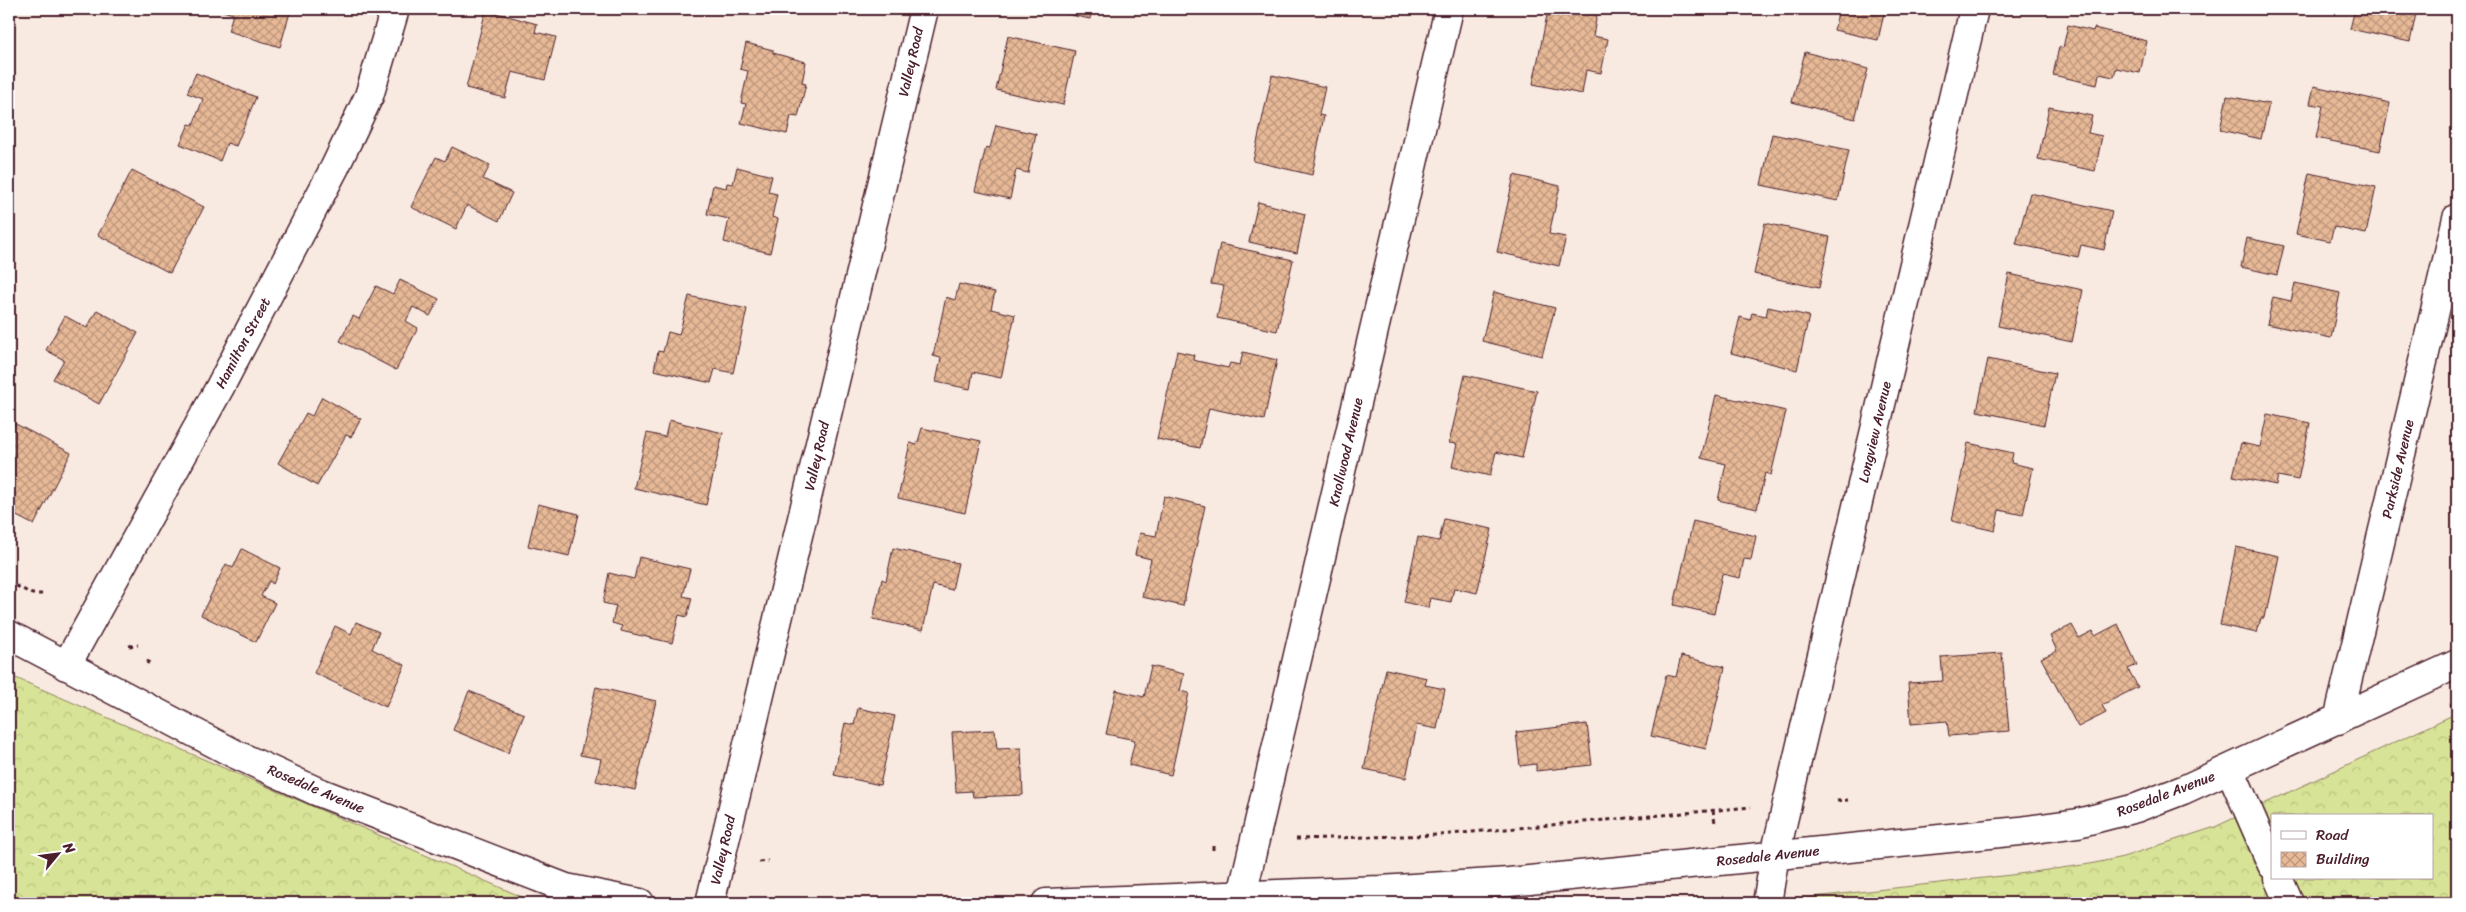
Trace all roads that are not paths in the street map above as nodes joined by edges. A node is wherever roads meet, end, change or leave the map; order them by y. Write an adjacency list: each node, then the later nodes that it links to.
1 (395, 9): 8 (street, Hamilton Street)
2 (924, 9): 16 (street, Valley Road)
3 (1449, 9): 14 (street, Knollwood Avenue)
4 (1974, 9): 11 (street, Longview Avenue)
5 (2457, 218): 9 (street, Parkside Avenue)
6 (9, 635): 8 (street, Rosedale Avenue)
7 (2457, 664): 9 (street, Rosedale Avenue)
8 (66, 666): 15 (street, Rosedale Avenue)
9 (2338, 720): 10 (street, Rosedale Avenue)
10 (2230, 769): 11 (street, Rosedale Avenue); 12 (street)
11 (1775, 855): 14 (street, Rosedale Avenue); 18 (street, Longview Avenue)
12 (2271, 863)
13 (2279, 880): 19 (street)
14 (1242, 894): 17 (street, Rosedale Avenue)
15 (640, 903)
16 (710, 903)
17 (1046, 903)
18 (1767, 903)
19 (2289, 903)

